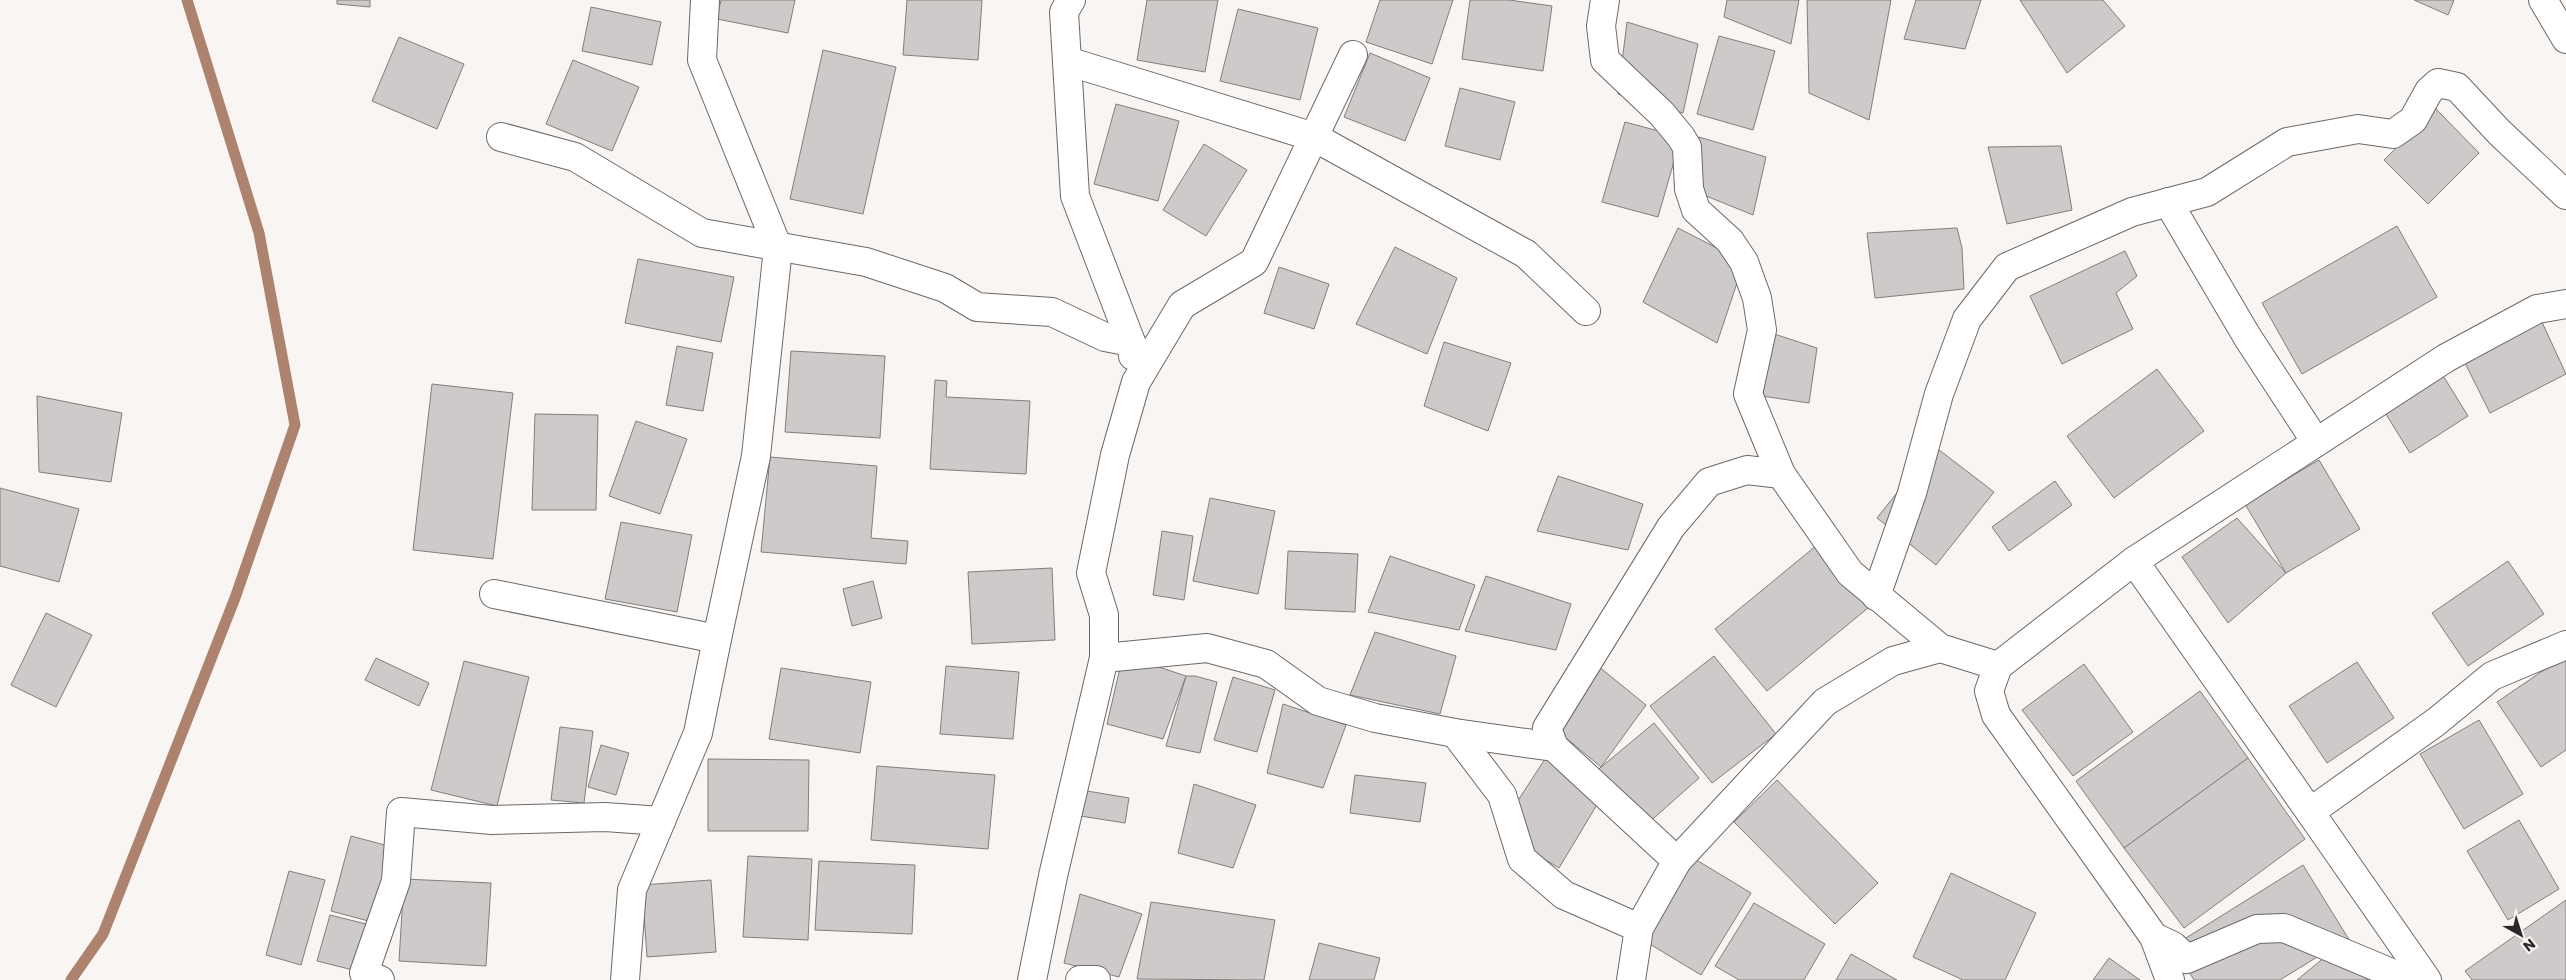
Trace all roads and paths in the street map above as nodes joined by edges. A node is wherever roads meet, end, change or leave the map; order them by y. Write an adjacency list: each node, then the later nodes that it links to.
1 (705, 0): 12 (street)
2 (1070, 0): 7 (street)
3 (1605, 0): 18 (street)
4 (2543, 0): 5 (street)
5 (2566, 39)
6 (1353, 55): 9 (street)
7 (1067, 61): 9 (street); 15 (street)
8 (501, 137): 12 (street)
9 (1314, 137): 14 (street); 16 (street)
10 (2566, 195): 11 (street)
11 (2168, 202): 17 (street); 21 (street)
12 (778, 248): 15 (street); 22 (street)
13 (2566, 304): 17 (street)
14 (1586, 311)
15 (1131, 342): 16 (street)
16 (1136, 382): 25 (street)
17 (2316, 442): 19 (street)
18 (1782, 474): 21 (street); 28 (street)
19 (2134, 560): 26 (street); 29 (street)
20 (494, 594): 22 (street)
21 (1876, 596): 24 (street)
22 (718, 639): 30 (street)
23 (2566, 645): 29 (street)
24 (1940, 648): 26 (street); 31 (street)
25 (1104, 658): 27 (street); 36 (street)
26 (1998, 666): 33 (street)
27 (1455, 733): 28 (street); 32 (street)
28 (1554, 747): 31 (street)
29 (2310, 812): 42 (street)
30 (661, 821): 34 (street); 35 (street)
31 (1677, 861): 32 (street)
32 (1639, 928): 39 (street)
33 (2154, 937): 40 (street); 41 (street)
34 (380, 980)
35 (625, 980)
36 (1032, 980)
37 (1080, 980): 38 (street)
38 (1096, 980)
39 (1632, 980)
40 (2170, 980)
41 (2408, 980)
42 (2427, 980)

